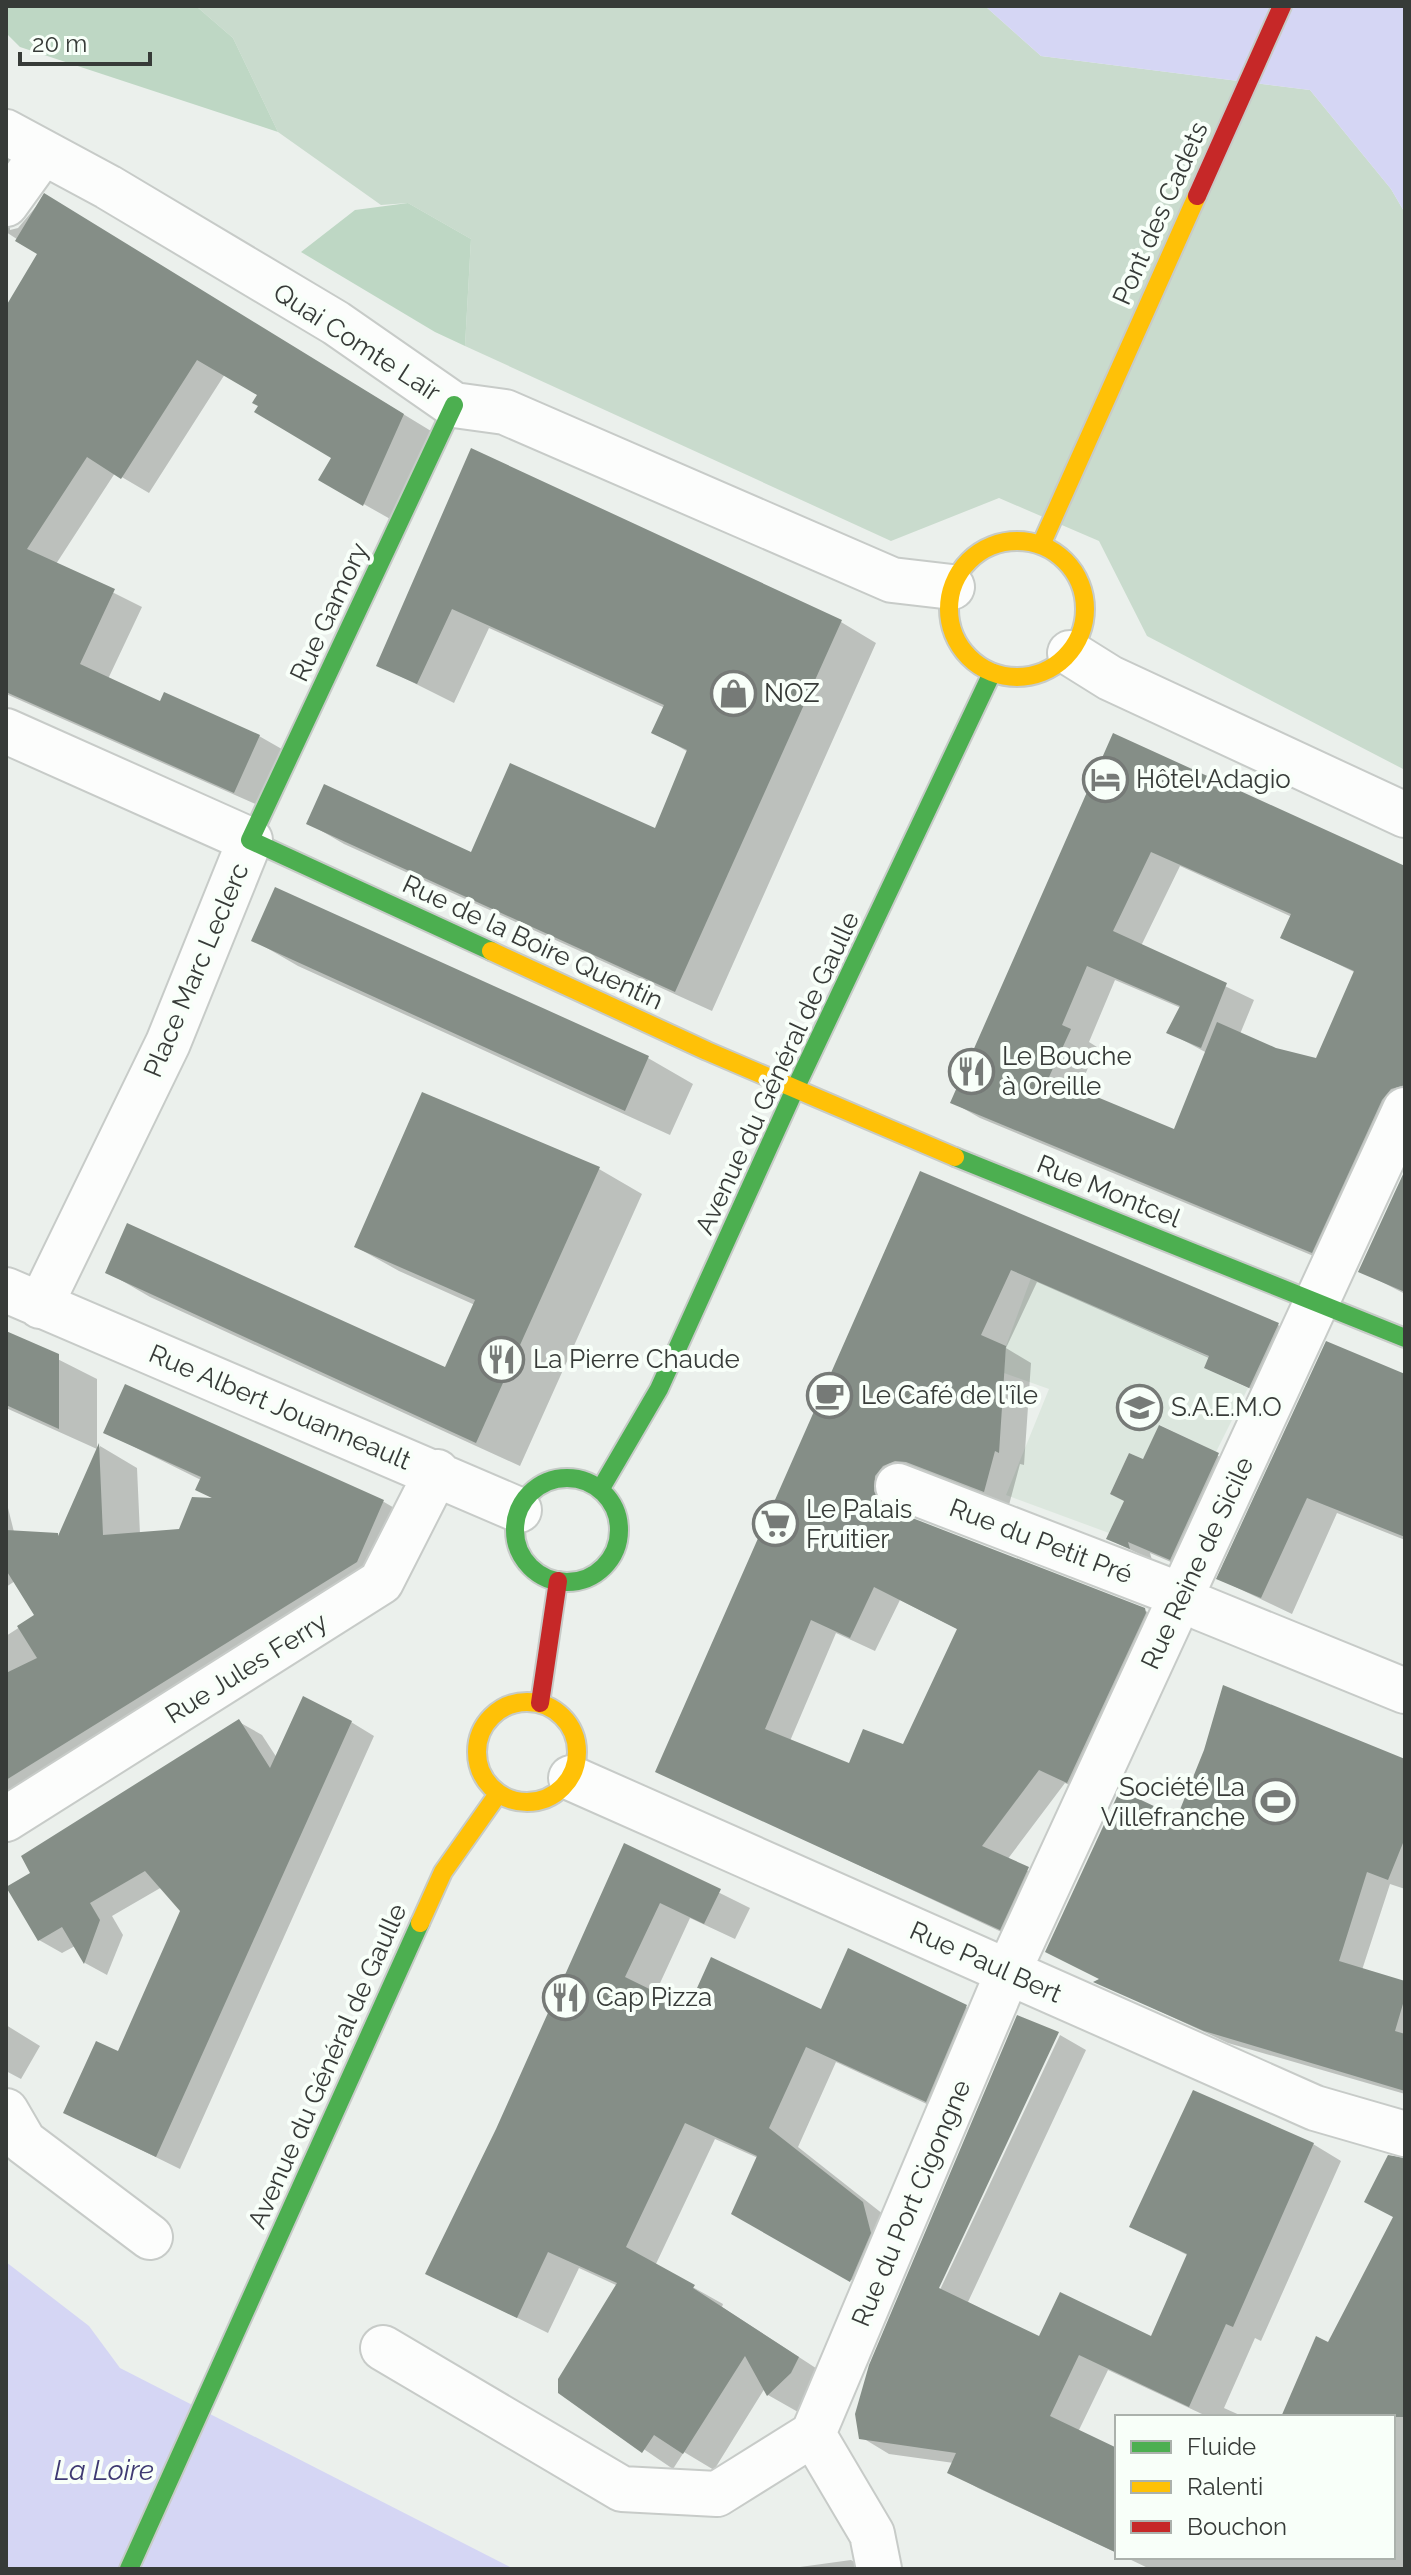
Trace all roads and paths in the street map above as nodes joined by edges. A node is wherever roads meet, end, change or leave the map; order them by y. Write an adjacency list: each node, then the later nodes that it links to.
1 (1282, 6): 5 (main road, Pont des Cadets)
2 (24, 143): 3 (street); 4 (street, Quai Comte Lair)
3 (6, 204)
4 (454, 405): 6 (street, Quai Comte Lair); 11 (main road, Rue Gamory)
5 (1041, 545): 6 (main road); 7 (main road)
6 (952, 587): 8 (main road)
7 (1070, 653): 8 (main road); 10 (street)
8 (992, 673): 12 (main road, Avenue du Général de Gaulle)
9 (6, 731): 11 (street, Place Marc Leclerc)
10 (1405, 815)
11 (250, 840): 12 (main road, Rue de la Boire Quentin); 14 (street, Place Marc Leclerc)
12 (795, 1089): 15 (main road, Rue Montcel); 19 (main road, Avenue du Général de Gaulle)
13 (1405, 1110): 15 (street, Rue Reine de Sicile)
14 (23, 1298): 17 (street, Rue Albert Jouanneault)
15 (1315, 1302): 16 (main road, Rue Montcel); 22 (street, Rue Reine de Sicile)
16 (1405, 1338)
17 (437, 1472): 20 (street, Rue Albert Jouanneault); 27 (street, Rue Jules Ferry)
18 (898, 1486): 22 (street, Rue du Petit Pré)
19 (600, 1490): 20 (main road); 21 (main road)
20 (519, 1510): 21 (main road)
21 (558, 1581): 24 (main road)
22 (1181, 1597): 23 (street, Rue du Petit Pré); 28 (street, Rue Reine de Sicile)
23 (1405, 1691)
24 (540, 1703): 25 (main road); 26 (main road)
25 (571, 1778): 26 (main road); 28 (street, Rue Paul Bert)
26 (498, 1794): 34 (main road, Avenue du Général de Gaulle)
27 (6, 1819)
28 (1008, 1972): 30 (street, Rue Paul Bert); 33 (street, Rue du Port Cigongne)
29 (6, 2111): 31 (street)
30 (1405, 2134)
31 (150, 2237)
32 (383, 2348): 33 (street)
33 (813, 2434): 35 (street)
34 (129, 2569)
35 (879, 2569)

